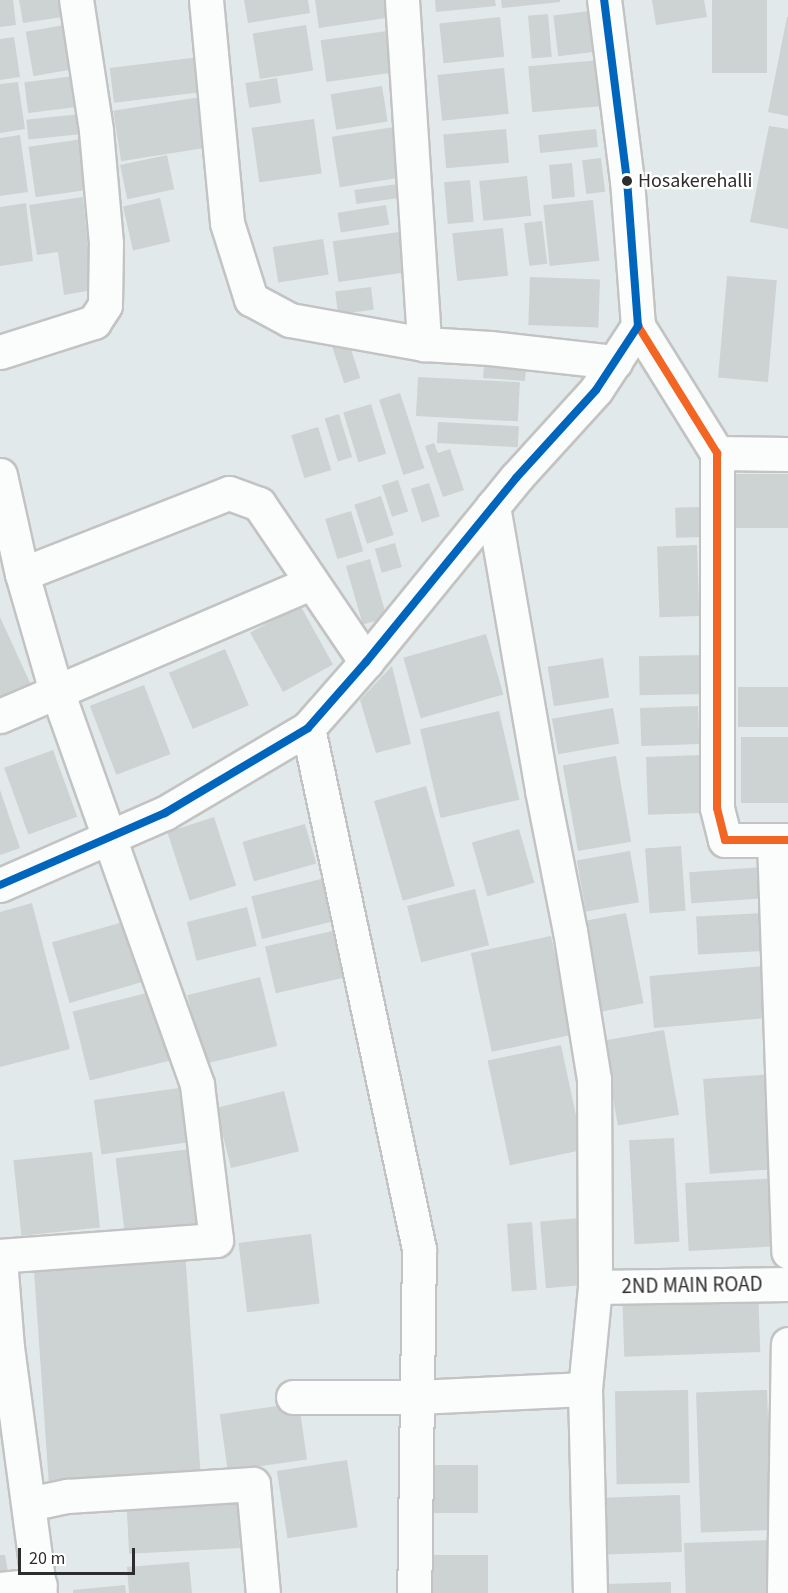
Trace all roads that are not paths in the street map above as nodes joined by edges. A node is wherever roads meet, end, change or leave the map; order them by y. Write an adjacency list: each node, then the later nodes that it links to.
1 (76, 0): 7 (street)
2 (206, 0): 6 (street)
3 (402, 0): 6 (street)
4 (604, 0): 5 (street)
5 (638, 326): 8 (street); 9 (street)
6 (424, 344): 8 (street)
7 (0, 352)
8 (615, 362): 12 (street)
9 (717, 453): 10 (street); 20 (street)
10 (788, 454)
11 (0, 475): 14 (street)
12 (493, 506): 15 (street); 25 (street)
13 (311, 583): 14 (street); 15 (street); 16 (street)
14 (16, 590): 16 (street)
15 (366, 662): 18 (street)
16 (57, 691): 17 (street); 19 (street)
17 (0, 716)
18 (308, 728): 19 (street); 29 (street)
19 (111, 836): 21 (street); 23 (street)
20 (781, 840): 22 (street)
21 (0, 885)
22 (788, 1252)
23 (0, 1258): 30 (street)
24 (788, 1284): 25 (street, 2ND MAIN ROAD)
25 (595, 1287): 27 (street)
26 (788, 1344): 37 (street)
27 (585, 1389): 29 (street); 36 (street)
28 (293, 1397): 29 (street)
29 (417, 1397): 35 (street)
30 (11, 1461): 31 (street)
31 (29, 1504): 33 (street); 34 (street)
32 (0, 1589): 33 (street)
33 (40, 1589)
34 (263, 1593)
35 (414, 1593)
36 (590, 1593)
37 (783, 1593)

